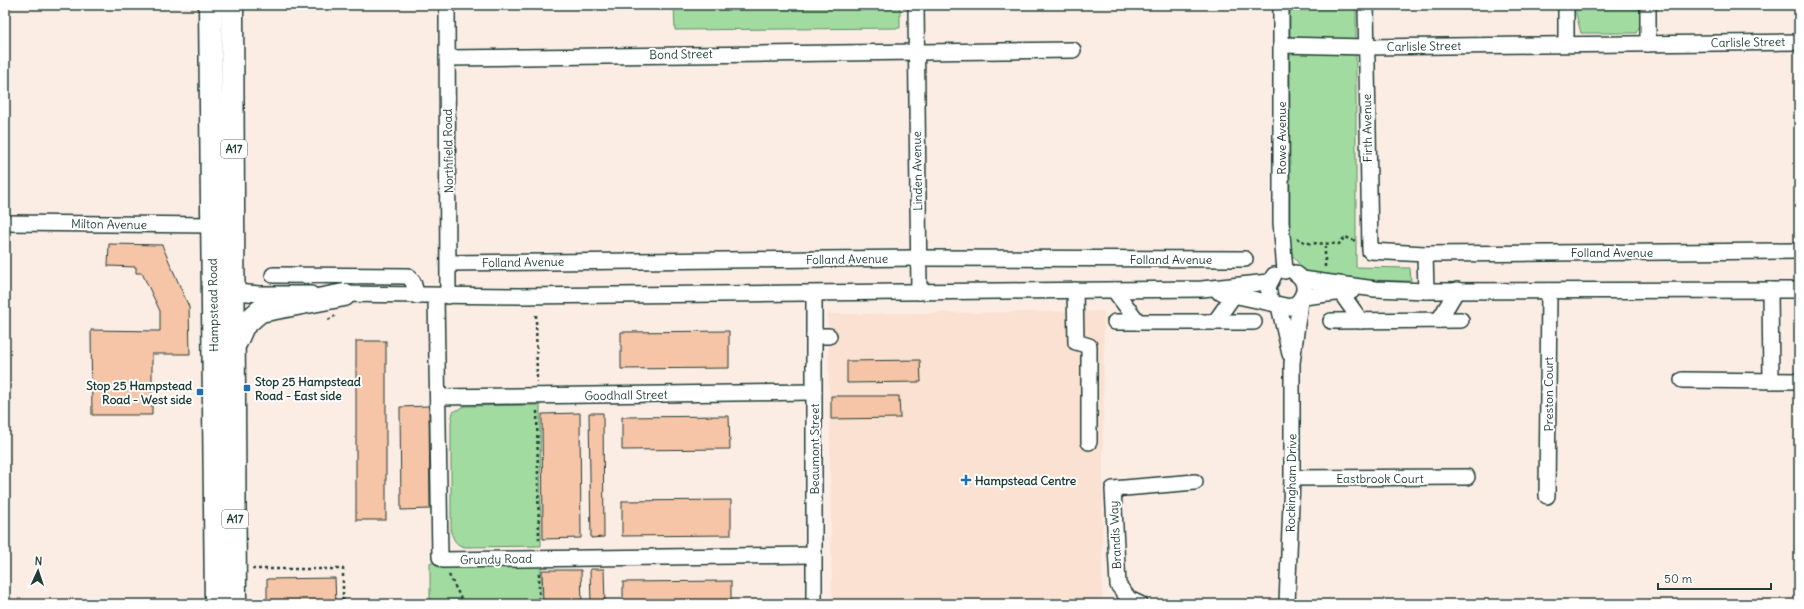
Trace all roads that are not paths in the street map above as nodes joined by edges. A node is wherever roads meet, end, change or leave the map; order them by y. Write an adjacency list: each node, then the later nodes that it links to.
1 (210, 5): 18 (highway, Hampstead Road / A17)
2 (232, 5): 40 (highway, Hampstead Road / A17)
3 (447, 5): 16 (street, Northfield Road)
4 (916, 5): 15 (street, Linden Avenue)
5 (1281, 5): 12 (street, Rowe Avenue)
6 (1366, 5): 13 (street, Firth Avenue)
7 (1566, 5): 10 (street)
8 (1648, 5): 11 (street)
9 (1799, 42): 11 (street, Carlisle Street)
10 (1566, 44): 11 (street, Carlisle Street); 13 (street, Carlisle Street)
11 (1648, 44)
12 (1281, 46): 13 (street, Carlisle Street); 25 (street, Rowe Avenue)
13 (1366, 47): 19 (street, Firth Avenue)
14 (1073, 50): 15 (street)
15 (916, 51): 16 (street, Bond Street); 22 (street, Linden Avenue)
16 (447, 58): 24 (street, Northfield Road)
17 (5, 223): 18 (street, Milton Avenue)
18 (212, 225): 30 (highway, Hampstead Road / A17)
19 (1370, 251): 21 (street, Folland Avenue)
20 (1799, 251): 21 (street, Folland Avenue)
21 (1426, 254): 38 (street)
22 (918, 258): 23 (street, Folland Avenue); 24 (street, Folland Avenue); 41 (street, Linden Avenue)
23 (1245, 259)
24 (449, 263): 47 (street, Northfield Road)
25 (1285, 271): 28 (street); 29 (street)
26 (273, 275): 27 (street)
27 (330, 277): 43 (street); 46 (street)
28 (1302, 279): 32 (street); 48 (street)
29 (1269, 282): 31 (street); 49 (street)
30 (212, 289): 40 (street); 71 (highway, Hampstead Road / A17)
31 (1202, 289): 34 (street); 45 (street)
32 (1375, 289): 38 (street); 42 (street)
33 (1075, 290): 34 (street); 41 (street); 65 (street)
34 (1114, 290): 55 (street)
35 (1457, 290): 38 (street); 39 (street); 50 (street)
36 (1770, 290): 37 (street); 39 (street); 61 (street)
37 (1799, 290)
38 (1426, 291)
39 (1549, 291): 69 (street, Preston Court)
40 (235, 292): 43 (street); 58 (highway, Hampstead Road / A17)
41 (919, 292): 44 (street)
42 (1341, 293): 48 (street); 53 (street)
43 (337, 294): 46 (street); 58 (highway)
44 (814, 294): 47 (street); 63 (street, Beaumont Street)
45 (1234, 295): 49 (street); 56 (street)
46 (417, 296): 47 (street)
47 (442, 296): 64 (street, Grundy Road)
48 (1301, 299): 49 (street); 59 (street, Rockingham Drive)
49 (1276, 304): 59 (street, Rockingham Drive)
50 (1439, 320): 51 (street); 53 (street)
51 (1461, 320)
52 (1331, 321): 53 (street)
53 (1361, 321)
54 (1116, 322): 55 (street)
55 (1138, 322): 56 (street)
56 (1215, 322): 57 (street)
57 (1254, 322)
58 (235, 344): 72 (highway, Hampstead Road / A17)
59 (1292, 362): 67 (street, Rockingham Drive)
60 (1682, 380): 61 (street)
61 (1771, 381): 62 (street)
62 (1799, 381)
63 (814, 392): 64 (street, Goodhall Street); 70 (street, Beaumont Street)
64 (438, 397): 70 (street, Grundy Road)
65 (1090, 442)
66 (1467, 477): 67 (street, Eastbrook Court)
67 (1292, 478): 75 (street, Rockingham Drive)
68 (1195, 482): 74 (street, Brandis Way)
69 (1547, 496)
70 (814, 555): 73 (street, Beaumont Street)
71 (216, 604)
72 (235, 604)
73 (814, 604)
74 (1140, 604)
75 (1287, 604)

